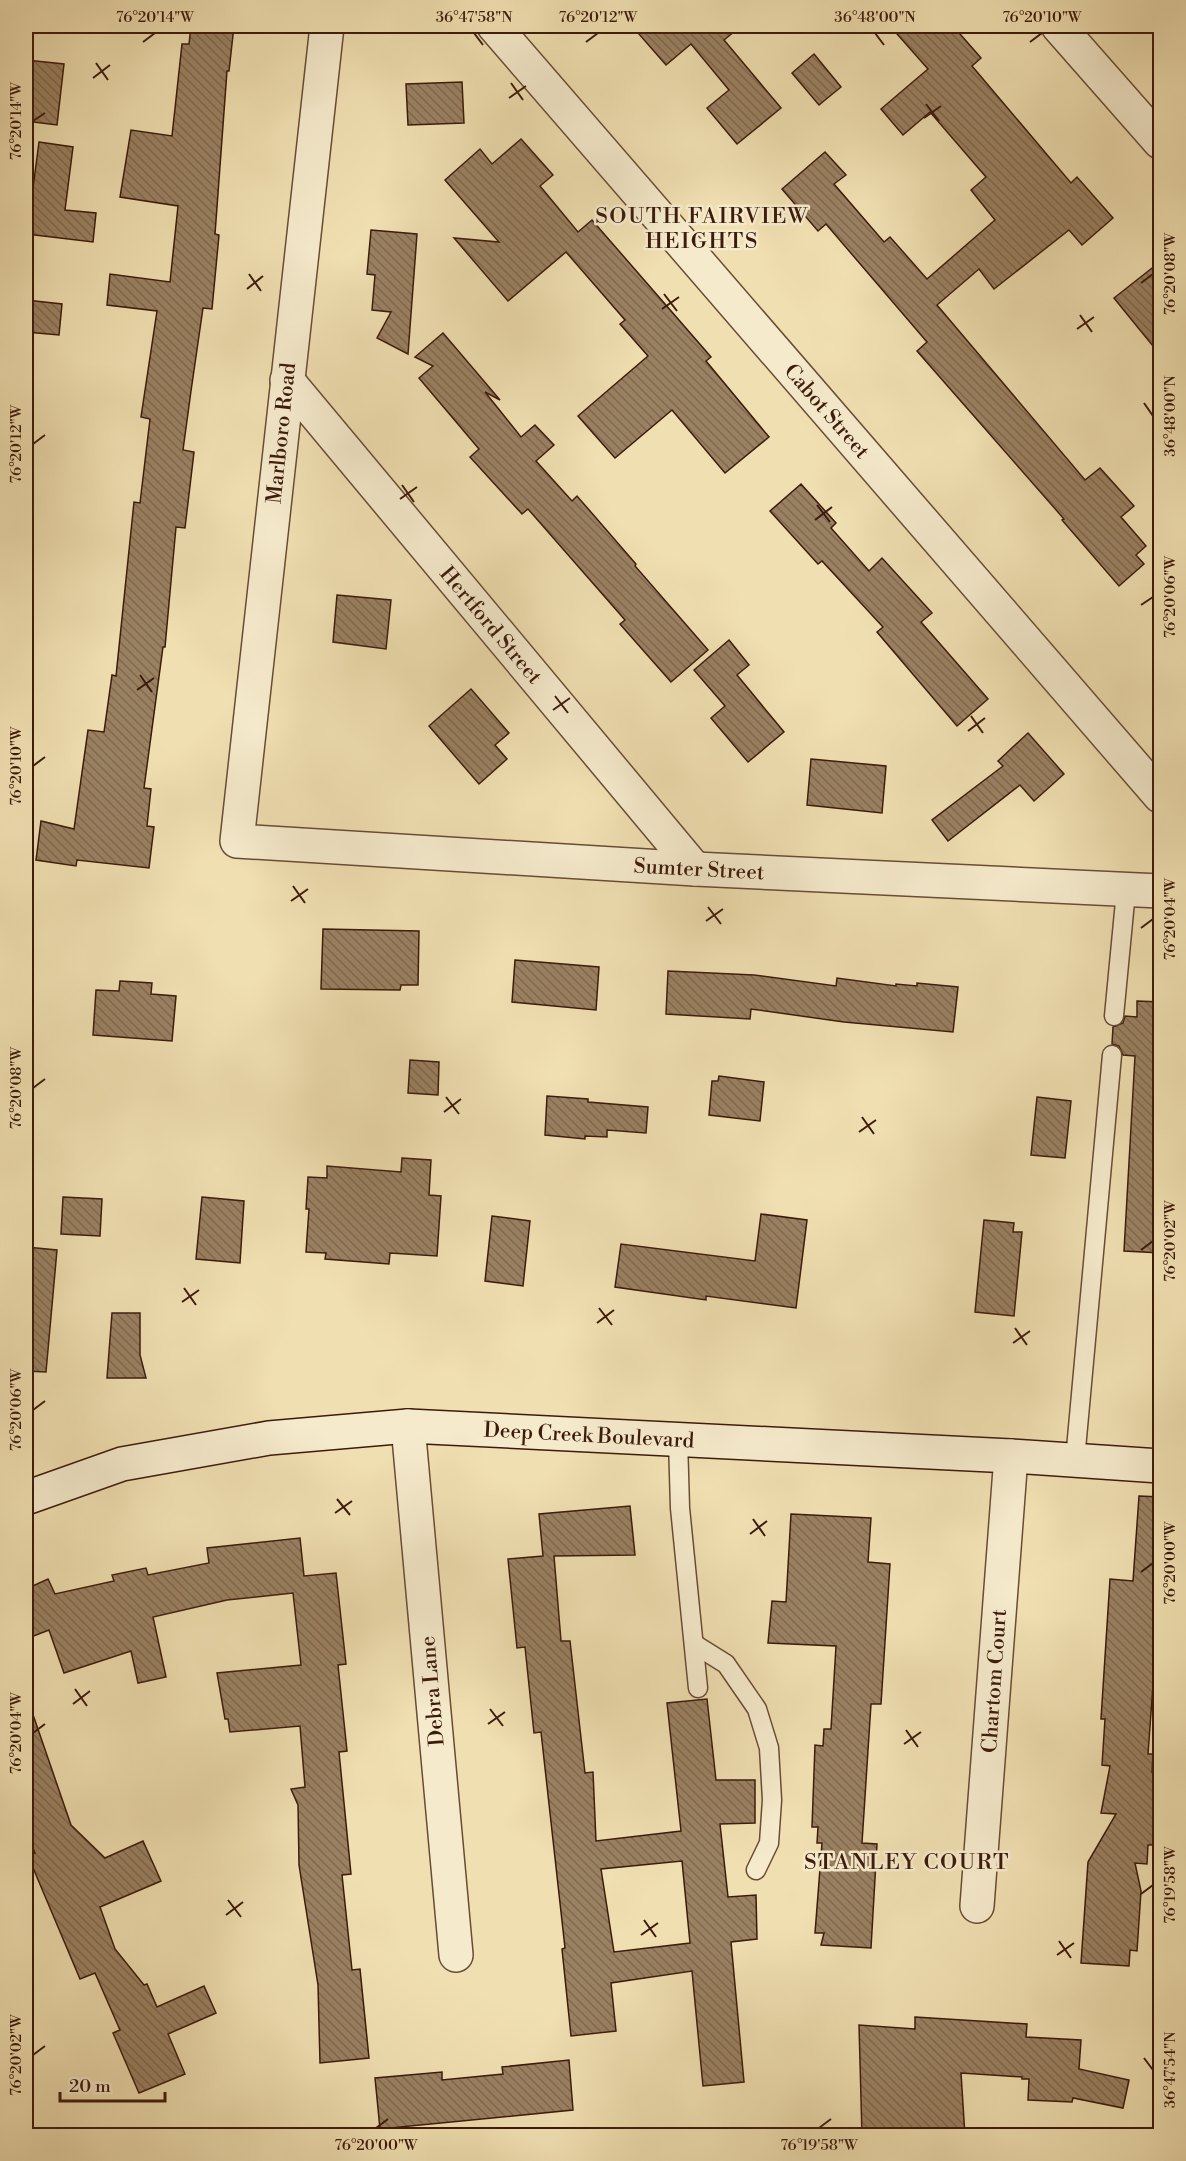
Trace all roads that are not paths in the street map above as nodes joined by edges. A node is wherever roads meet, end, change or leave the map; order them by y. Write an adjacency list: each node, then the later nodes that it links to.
1 (327, 26): 5 (street, Marlboro Road)
2 (494, 26): 6 (street, Cabot Street)
3 (1058, 26): 4 (street)
4 (1161, 142)
5 (287, 380): 7 (street, Marlboro Road); 8 (street, Hertford Street)
6 (1161, 796)
7 (237, 841): 8 (street, Sumter Street)
8 (695, 869): 9 (street, Sumter Street)
9 (1126, 891): 10 (street, Sumter Street); 11 (lane)
10 (1161, 891)
11 (1114, 1016)
12 (1112, 1054): 16 (lane)
13 (408, 1426): 14 (street, Deep Creek Boulevard); 18 (street, Deep Creek Boulevard); 23 (street, Debra Lane)
14 (678, 1440): 15 (street, Deep Creek Boulevard); 19 (lane)
15 (1011, 1456): 16 (street, Deep Creek Boulevard); 22 (street, Chartom Court)
16 (1075, 1460): 17 (street, Deep Creek Boulevard)
17 (1161, 1466)
18 (26, 1498)
19 (694, 1644): 20 (lane); 21 (lane)
20 (698, 1688)
21 (756, 1870)
22 (977, 1906)
23 (456, 1955)

